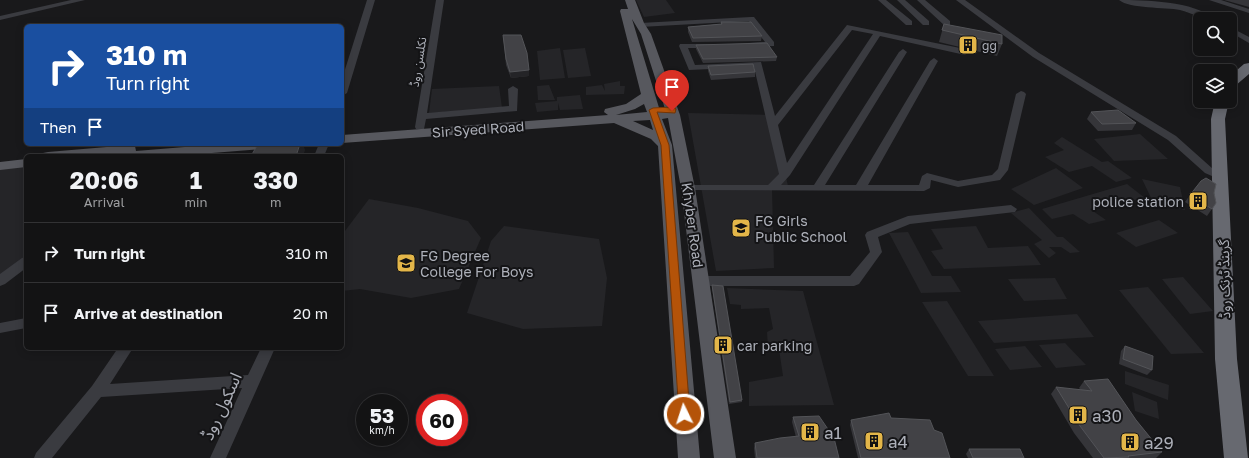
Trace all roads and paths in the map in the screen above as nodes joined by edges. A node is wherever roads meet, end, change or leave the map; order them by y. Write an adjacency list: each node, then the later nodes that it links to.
1 (65, 0): 17 (street)
2 (81, 0): 18 (street)
3 (371, 0): 35 (street)
4 (440, 0): 43 (street, نکلسن روڈ)
5 (620, 0): 37 (main road, Khyber Road)
6 (630, 0): 22 (main road, Khyber Road)
7 (882, 0): 21 (street)
8 (901, 0): 19 (street)
9 (921, 0): 20 (street)
10 (960, 0): 57 (street)
11 (1122, 0): 15 (street)
12 (1131, 0): 16 (street)
13 (1214, 0): 14 (street)
14 (1249, 11)
15 (1199, 12)
16 (1203, 12)
17 (0, 14)
18 (0, 18)
19 (926, 23)
20 (947, 23)
21 (909, 24)
22 (640, 25): 28 (street); 40 (main road, Khyber Road)
23 (878, 33): 31 (street); 44 (street); 56 (street)
24 (1237, 33): 26 (street)
25 (1237, 37): 29 (street)
26 (1249, 41)
27 (723, 45): 44 (street)
28 (739, 45)
29 (1249, 45)
30 (903, 52): 60 (street)
31 (965, 52)
32 (934, 61): 61 (street)
33 (1249, 67): 34 (highway)
34 (1237, 77)
35 (344, 87)
36 (513, 89): 43 (street)
37 (648, 94): 41 (main road, Khyber Road); 42 (main road)
38 (1021, 94): 61 (street)
39 (1220, 108): 57 (highway, گرینڈ ٹرنک روڈ)
40 (673, 112): 41 (main road); 58 (main road, Khyber Road)
41 (653, 113): 42 (main road); 47 (main road, Khyber Road)
42 (611, 116): 43 (main road, Sir Syed Road); 46 (main road, Sir Syed Road); 47 (main road)
43 (421, 121): 45 (main road, Sir Syed Road)
44 (772, 125): 56 (street)
45 (344, 133)
46 (344, 139)
47 (665, 145): 74 (main road, Khyber Road)
48 (175, 146): 50 (main road)
49 (254, 146): 51 (main road)
50 (73, 154)
51 (169, 154)
52 (24, 158): 53 (main road)
53 (0, 160)
54 (24, 164): 55 (main road)
55 (0, 166)
56 (785, 175): 59 (street)
57 (1221, 177): 76 (highway, گرینڈ ٹرنک روڈ)
58 (688, 188): 59 (street); 65 (main road, Khyber Road)
59 (771, 188): 60 (street)
60 (817, 188): 61 (street)
61 (860, 188)
62 (1011, 209): 65 (street)
63 (24, 263): 64 (street)
64 (0, 281)
65 (700, 281): 75 (main road, Khyber Road)
66 (24, 324): 67 (street)
67 (0, 328)
68 (125, 350): 71 (street)
69 (267, 350): 70 (street, اسکول روڈ)
70 (253, 381): 71 (street); 73 (street, اسکول روڈ)
71 (97, 391): 72 (street)
72 (42, 458)
73 (218, 458)
74 (689, 458)
75 (725, 458)
76 (1236, 458)

